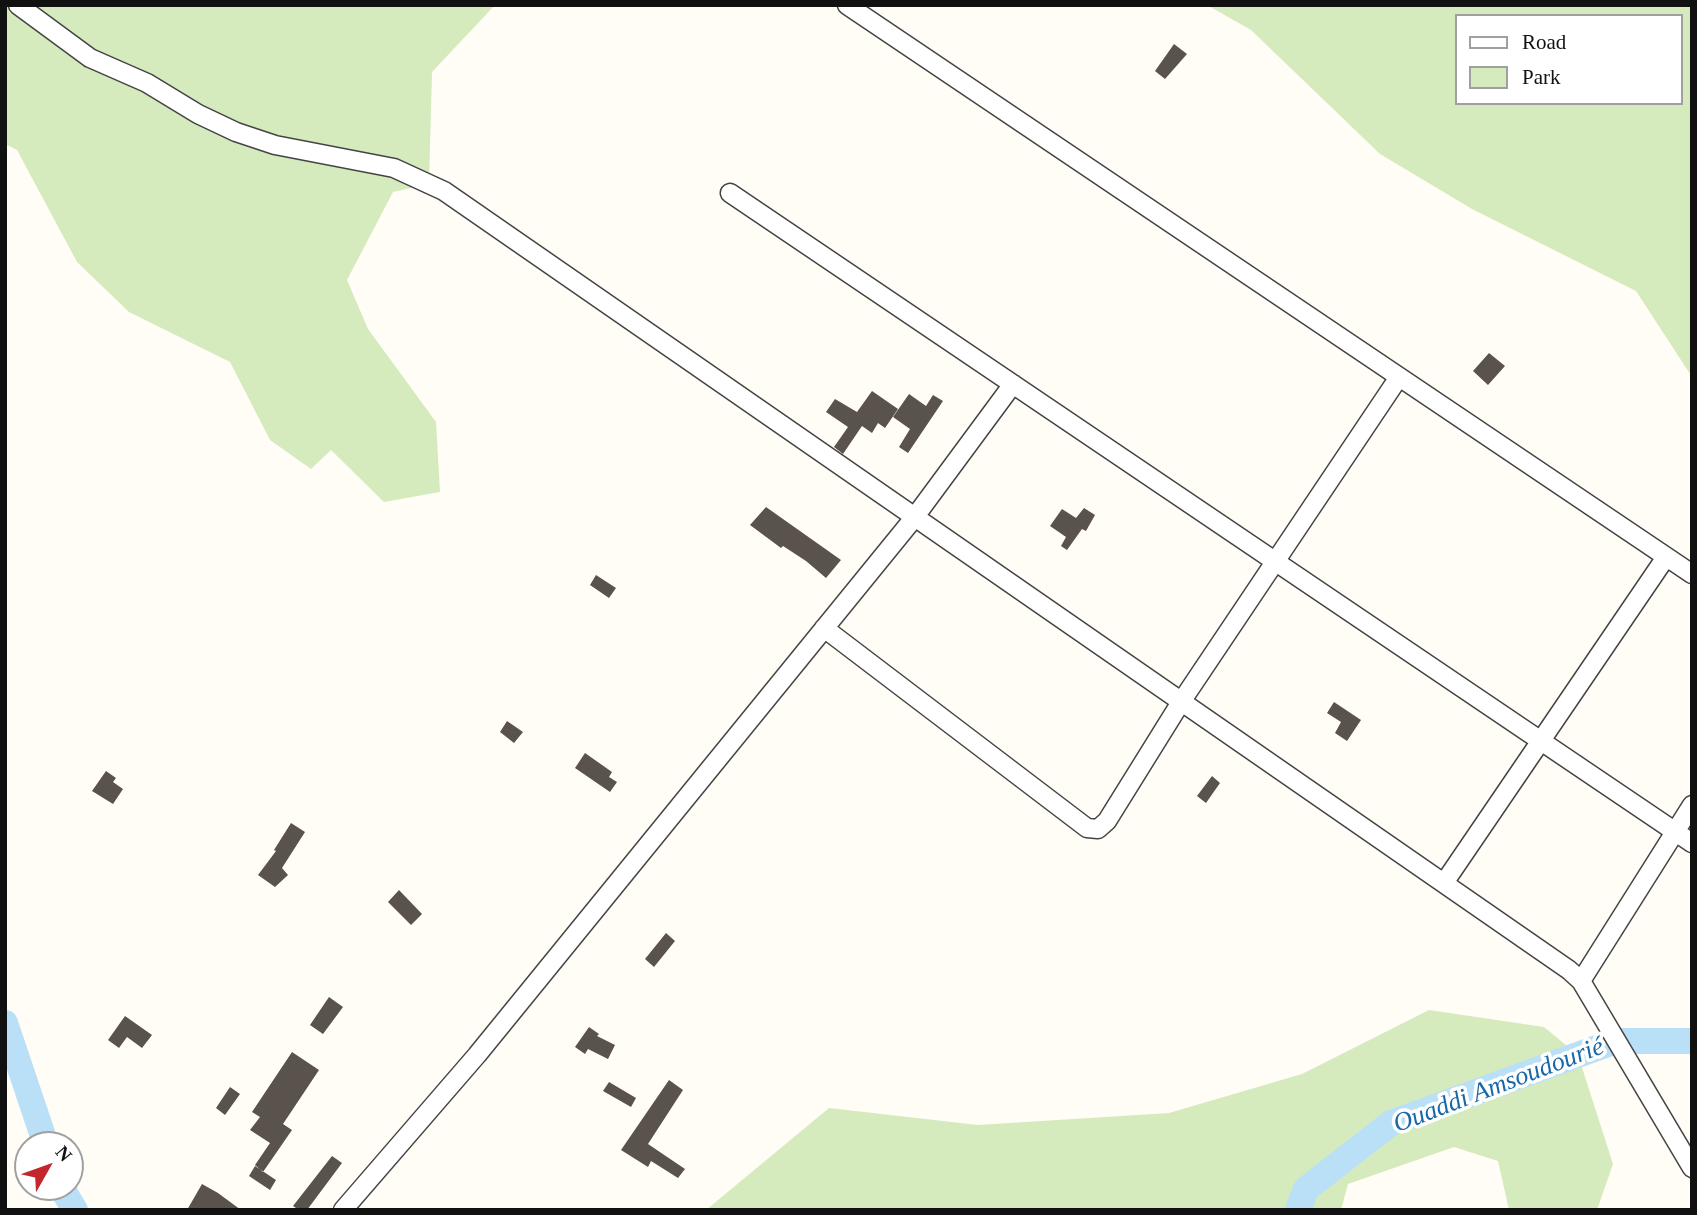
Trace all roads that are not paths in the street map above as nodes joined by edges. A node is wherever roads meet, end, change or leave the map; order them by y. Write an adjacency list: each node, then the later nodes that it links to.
1 (19, 5): 6 (street)
2 (847, 5): 4 (street)
3 (730, 193): 5 (street)
4 (1399, 377): 7 (street); 8 (street)
5 (1013, 384): 6 (street); 8 (street)
6 (914, 518): 10 (street); 11 (street)
7 (1666, 557): 9 (street); 12 (street)
8 (1275, 561): 11 (street); 12 (street)
9 (1692, 574)
10 (824, 628): 11 (street); 19 (street)
11 (1181, 702): 16 (street)
12 (1540, 741): 14 (street); 16 (street)
13 (1692, 805): 14 (street)
14 (1674, 831): 15 (street); 17 (street)
15 (1692, 843)
16 (1444, 883): 17 (street)
17 (1581, 981): 18 (street)
18 (1692, 1168)
19 (343, 1210)

